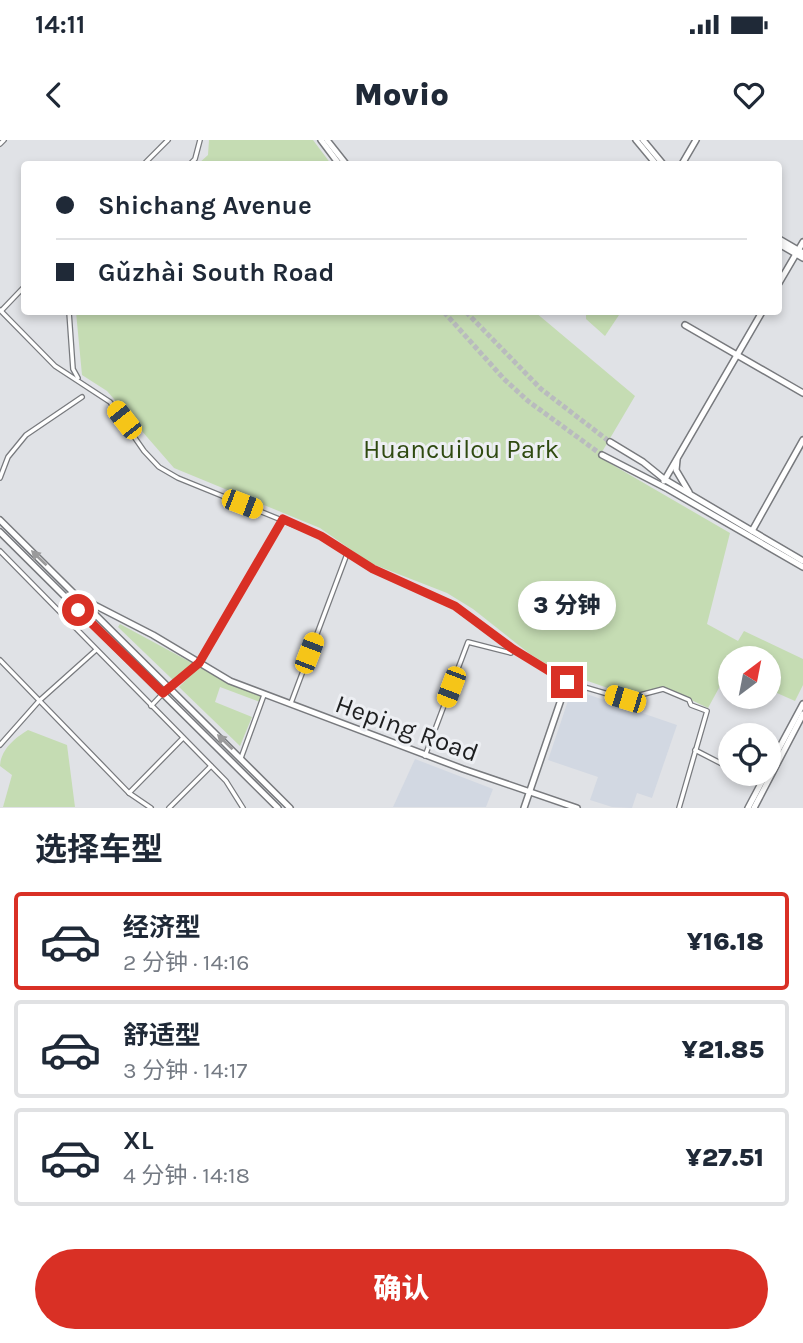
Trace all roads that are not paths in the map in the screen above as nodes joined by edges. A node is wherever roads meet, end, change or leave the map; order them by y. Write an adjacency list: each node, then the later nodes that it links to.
1 (4, 140): 9 (street)
2 (168, 140): 10 (street)
3 (200, 140): 11 (street)
4 (321, 140): 12 (main road)
5 (327, 140): 13 (main road)
6 (636, 140): 14 (main road)
7 (643, 140): 15 (main road)
8 (696, 140): 16 (main road)
9 (0, 144)
10 (147, 161)
11 (193, 161)
12 (337, 161)
13 (344, 161)
14 (654, 161)
15 (660, 161)
16 (684, 161)
17 (803, 242): 19 (main road)
18 (782, 243): 19 (main road)
19 (800, 254): 20 (main road)
20 (782, 279)
21 (21, 290): 22 (street)
22 (1, 310): 27 (street)
23 (69, 315): 27 (street)
24 (760, 315): 26 (main road)
25 (685, 324): 26 (main road)
26 (737, 354): 28 (main road); 33 (main road)
27 (80, 380): 41 (street)
28 (803, 393)
29 (82, 397): 37 (street)
30 (803, 440): 43 (main road)
31 (610, 442): 34 (main road)
32 (602, 455): 36 (main road)
33 (677, 456): 35 (main road); 40 (main road)
34 (643, 462): 35 (main road); 36 (main road); 38 (main road)
35 (671, 467): 38 (main road)
36 (634, 472): 39 (main road)
37 (0, 478)
38 (664, 479): 39 (main road); 40 (main road)
39 (668, 489): 48 (main road)
40 (694, 497): 43 (main road)
41 (283, 519): 46 (street); 54 (street)
42 (0, 520): 49 (main road, one-way to 42)
43 (752, 531): 47 (main road)
44 (0, 532): 50 (main road)
45 (0, 551): 52 (street)
46 (347, 554): 51 (street); 63 (street)
47 (803, 561)
48 (803, 567)
49 (79, 597): 50 (street); 54 (main road, Heping Road); 58 (main road)
50 (72, 603): 59 (main road)
51 (513, 649): 57 (street); 71 (street)
52 (96, 650): 61 (street); 64 (street)
53 (0, 660): 55 (street)
54 (199, 663): 58 (street); 60 (main road, Heping Road)
55 (5, 665): 56 (street); 61 (street)
56 (0, 668)
57 (567, 682): 69 (street); 77 (main road)
58 (169, 687): 59 (street); 72 (main road, one-way to 58)
59 (163, 693): 64 (street); 82 (main road)
60 (264, 695): 63 (main road, Heping Road); 72 (street)
61 (38, 701): 67 (street); 78 (street)
62 (803, 704): 68 (main road)
63 (290, 705): 71 (main road, Heping Road)
64 (151, 706): 66 (street)
65 (803, 714): 70 (main road)
66 (183, 738): 74 (street); 78 (street)
67 (0, 745)
68 (781, 745)
69 (695, 750): 73 (street); 86 (street)
70 (781, 753)
71 (425, 756): 77 (main road, Heping Road)
72 (241, 758): 83 (main road)
73 (718, 762)
74 (211, 766): 80 (street); 81 (street)
75 (762, 786): 87 (main road)
76 (763, 786): 88 (main road)
77 (530, 792): 84 (main road); 85 (main road, Heping Road)
78 (129, 793): 79 (street)
79 (151, 807)
80 (169, 807)
81 (243, 807)
82 (278, 807)
83 (290, 807)
84 (524, 807)
85 (577, 807)
86 (679, 807)
87 (748, 807)
88 (754, 807)

